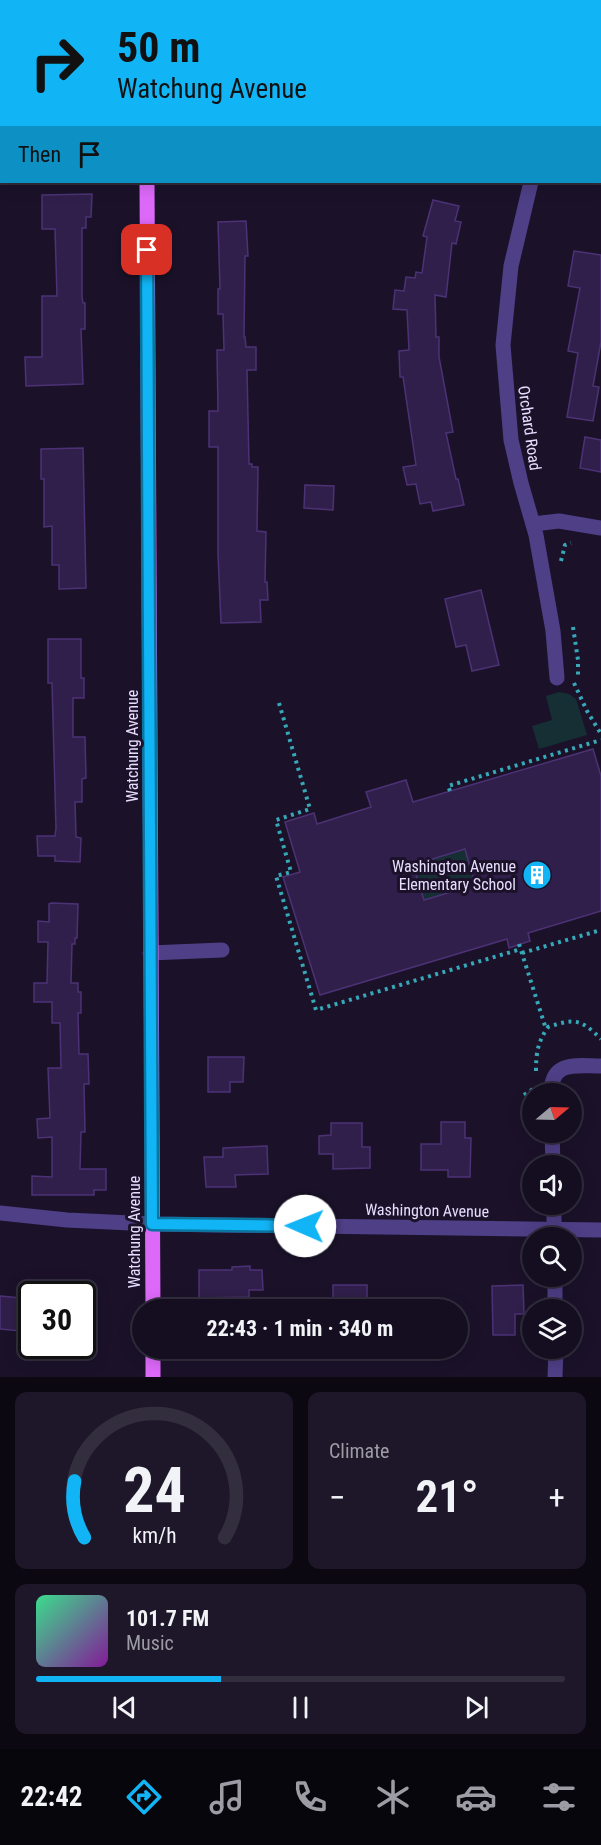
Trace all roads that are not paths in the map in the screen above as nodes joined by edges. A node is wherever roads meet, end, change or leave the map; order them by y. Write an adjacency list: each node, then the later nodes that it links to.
1 (147, 183): 7 (main road, Watchung Avenue)
2 (531, 183): 3 (street, Orchard Road)
3 (533, 524): 4 (street); 5 (street, Orchard Road)
4 (601, 528)
5 (557, 674)
6 (222, 950): 7 (street)
7 (150, 952): 11 (main road, Watchung Avenue)
8 (601, 1066): 9 (street)
9 (552, 1083)
10 (0, 1213): 11 (street, Washington Avenue)
11 (152, 1224): 14 (street, Washington Avenue); 15 (main road, Watchung Avenue)
12 (601, 1230): 13 (street, Washington Avenue)
13 (582, 1232)
14 (522, 1233)
15 (153, 1299)
16 (153, 1359): 18 (main road)
17 (556, 1359): 19 (street)
18 (153, 1377)
19 (555, 1377)

